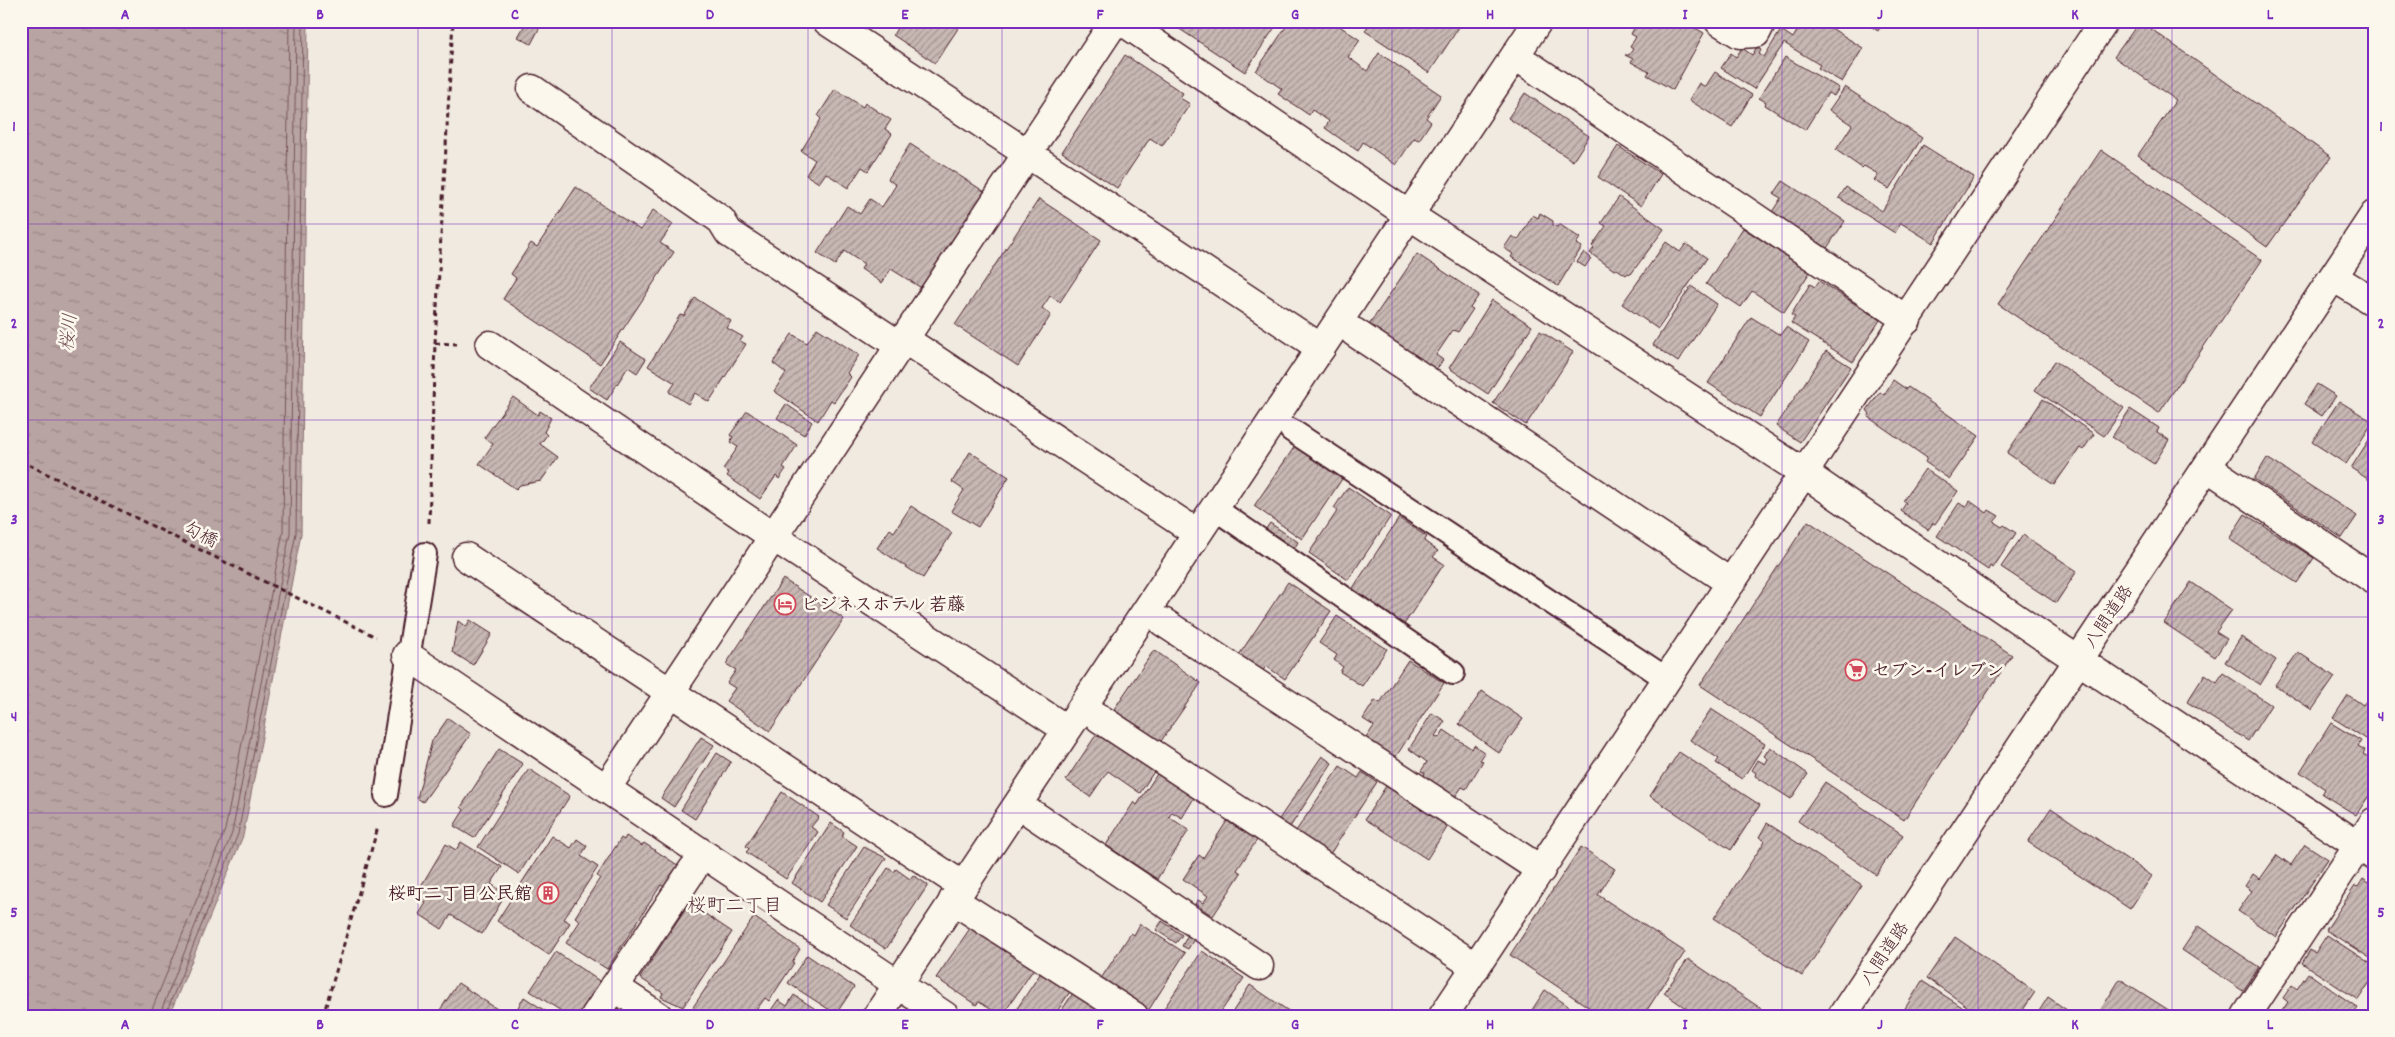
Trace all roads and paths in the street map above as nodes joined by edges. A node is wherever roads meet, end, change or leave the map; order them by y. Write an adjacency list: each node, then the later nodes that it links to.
1 (453, 21): 28 (path)
2 (827, 21): 11 (street)
3 (1115, 21): 11 (street)
4 (1122, 21): 12 (street)
5 (1538, 21): 12 (street)
6 (1719, 21): 7 (street)
7 (1762, 21)
8 (2104, 21): 16 (street)
9 (1530, 65): 16 (street)
10 (532, 89): 18 (street)
11 (1029, 154): 18 (street); 20 (street)
12 (1409, 214): 20 (street); 24 (street)
13 (2374, 215): 14 (street, 八間道路)
14 (2333, 277): 15 (street); 23 (street, 八間道路)
15 (2374, 302)
16 (1907, 320): 24 (street)
17 (1354, 332): 31 (street)
18 (902, 342): 26 (street); 27 (street)
19 (490, 345): 27 (street)
20 (1321, 348): 25 (street)
21 (1291, 430): 37 (lane)
22 (21, 461): 33 (path, 勾橋)
23 (2207, 467): 30 (street); 35 (street, 八間道路)
24 (1804, 473): 31 (street); 35 (street)
25 (1214, 508): 26 (street); 36 (lane)
26 (1197, 533): 40 (street)
27 (772, 536): 38 (street); 40 (street)
28 (425, 554): 34 (lane)
29 (466, 558): 38 (street)
30 (2374, 580)
31 (1731, 582): 37 (street)
32 (1163, 622): 47 (street)
33 (368, 632)
34 (407, 655): 41 (street); 42 (lane)
35 (2079, 660): 45 (street); 60 (street, 八間道路)
36 (1453, 673)
37 (1667, 679): 47 (street)
38 (671, 691): 41 (street); 48 (street)
39 (1099, 718): 50 (street)
40 (1066, 729): 48 (street)
41 (606, 789): 51 (street)
42 (386, 795): 53 (path)
43 (1034, 815): 49 (street)
44 (2374, 822): 45 (street)
45 (2366, 851): 61 (street)
46 (693, 869): 52 (street)
47 (1541, 870): 50 (street)
48 (958, 893): 51 (street); 58 (street)
49 (1259, 966)
50 (1476, 967): 59 (street)
51 (898, 984): 56 (street); 57 (street)
52 (614, 987): 54 (street); 55 (street)
53 (323, 1016)
54 (595, 1016)
55 (658, 1016)
56 (877, 1016)
57 (945, 1016)
58 (1134, 1016)
59 (1443, 1016)
60 (1842, 1016)
61 (2246, 1016)

